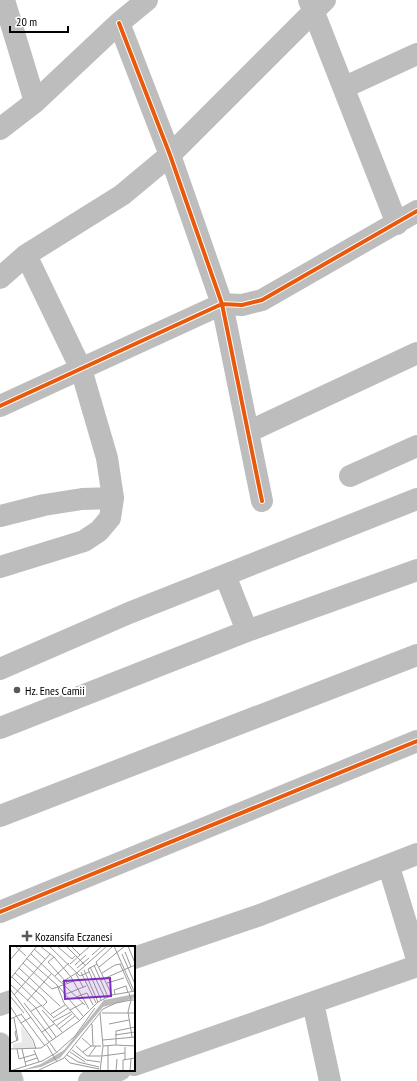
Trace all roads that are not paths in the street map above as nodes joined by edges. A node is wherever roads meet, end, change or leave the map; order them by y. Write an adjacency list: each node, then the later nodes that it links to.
1 (4, 0): 7 (street)
2 (147, 0): 4 (street)
3 (316, 4): 6 (street); 9 (street)
4 (119, 22): 7 (street); 9 (street)
5 (417, 54): 6 (street)
6 (345, 87): 11 (street)
7 (35, 102): 8 (street)
8 (0, 129)
9 (170, 155): 12 (street); 14 (street)
10 (417, 212): 11 (street)
11 (397, 224): 14 (street)
12 (26, 255): 13 (street); 16 (street)
13 (0, 278)
14 (222, 304): 16 (street); 18 (street)
15 (417, 353): 18 (street)
16 (81, 368): 17 (street); 21 (street)
17 (0, 406)
18 (248, 432): 23 (street)
19 (417, 446): 20 (street)
20 (350, 476)
21 (113, 498): 24 (street); 25 (street)
22 (417, 499): 27 (street)
23 (262, 502)
24 (0, 516)
25 (0, 567)
26 (417, 570): 28 (street)
27 (225, 575): 28 (street); 30 (street)
28 (247, 631): 31 (street)
29 (417, 655): 33 (street)
30 (0, 669)
31 (0, 728)
32 (417, 741): 36 (street)
33 (0, 816)
34 (417, 854): 35 (street)
35 (389, 866): 37 (street); 38 (street)
36 (0, 912)
37 (135, 958)
38 (417, 959)
39 (417, 966): 41 (street)
40 (10, 1001): 42 (street)
41 (313, 1003): 44 (street); 48 (street)
42 (0, 1005)
43 (0, 1044): 46 (street)
44 (135, 1065)
45 (117, 1071): 47 (street)
46 (12, 1081)
47 (89, 1081)
48 (330, 1081)

